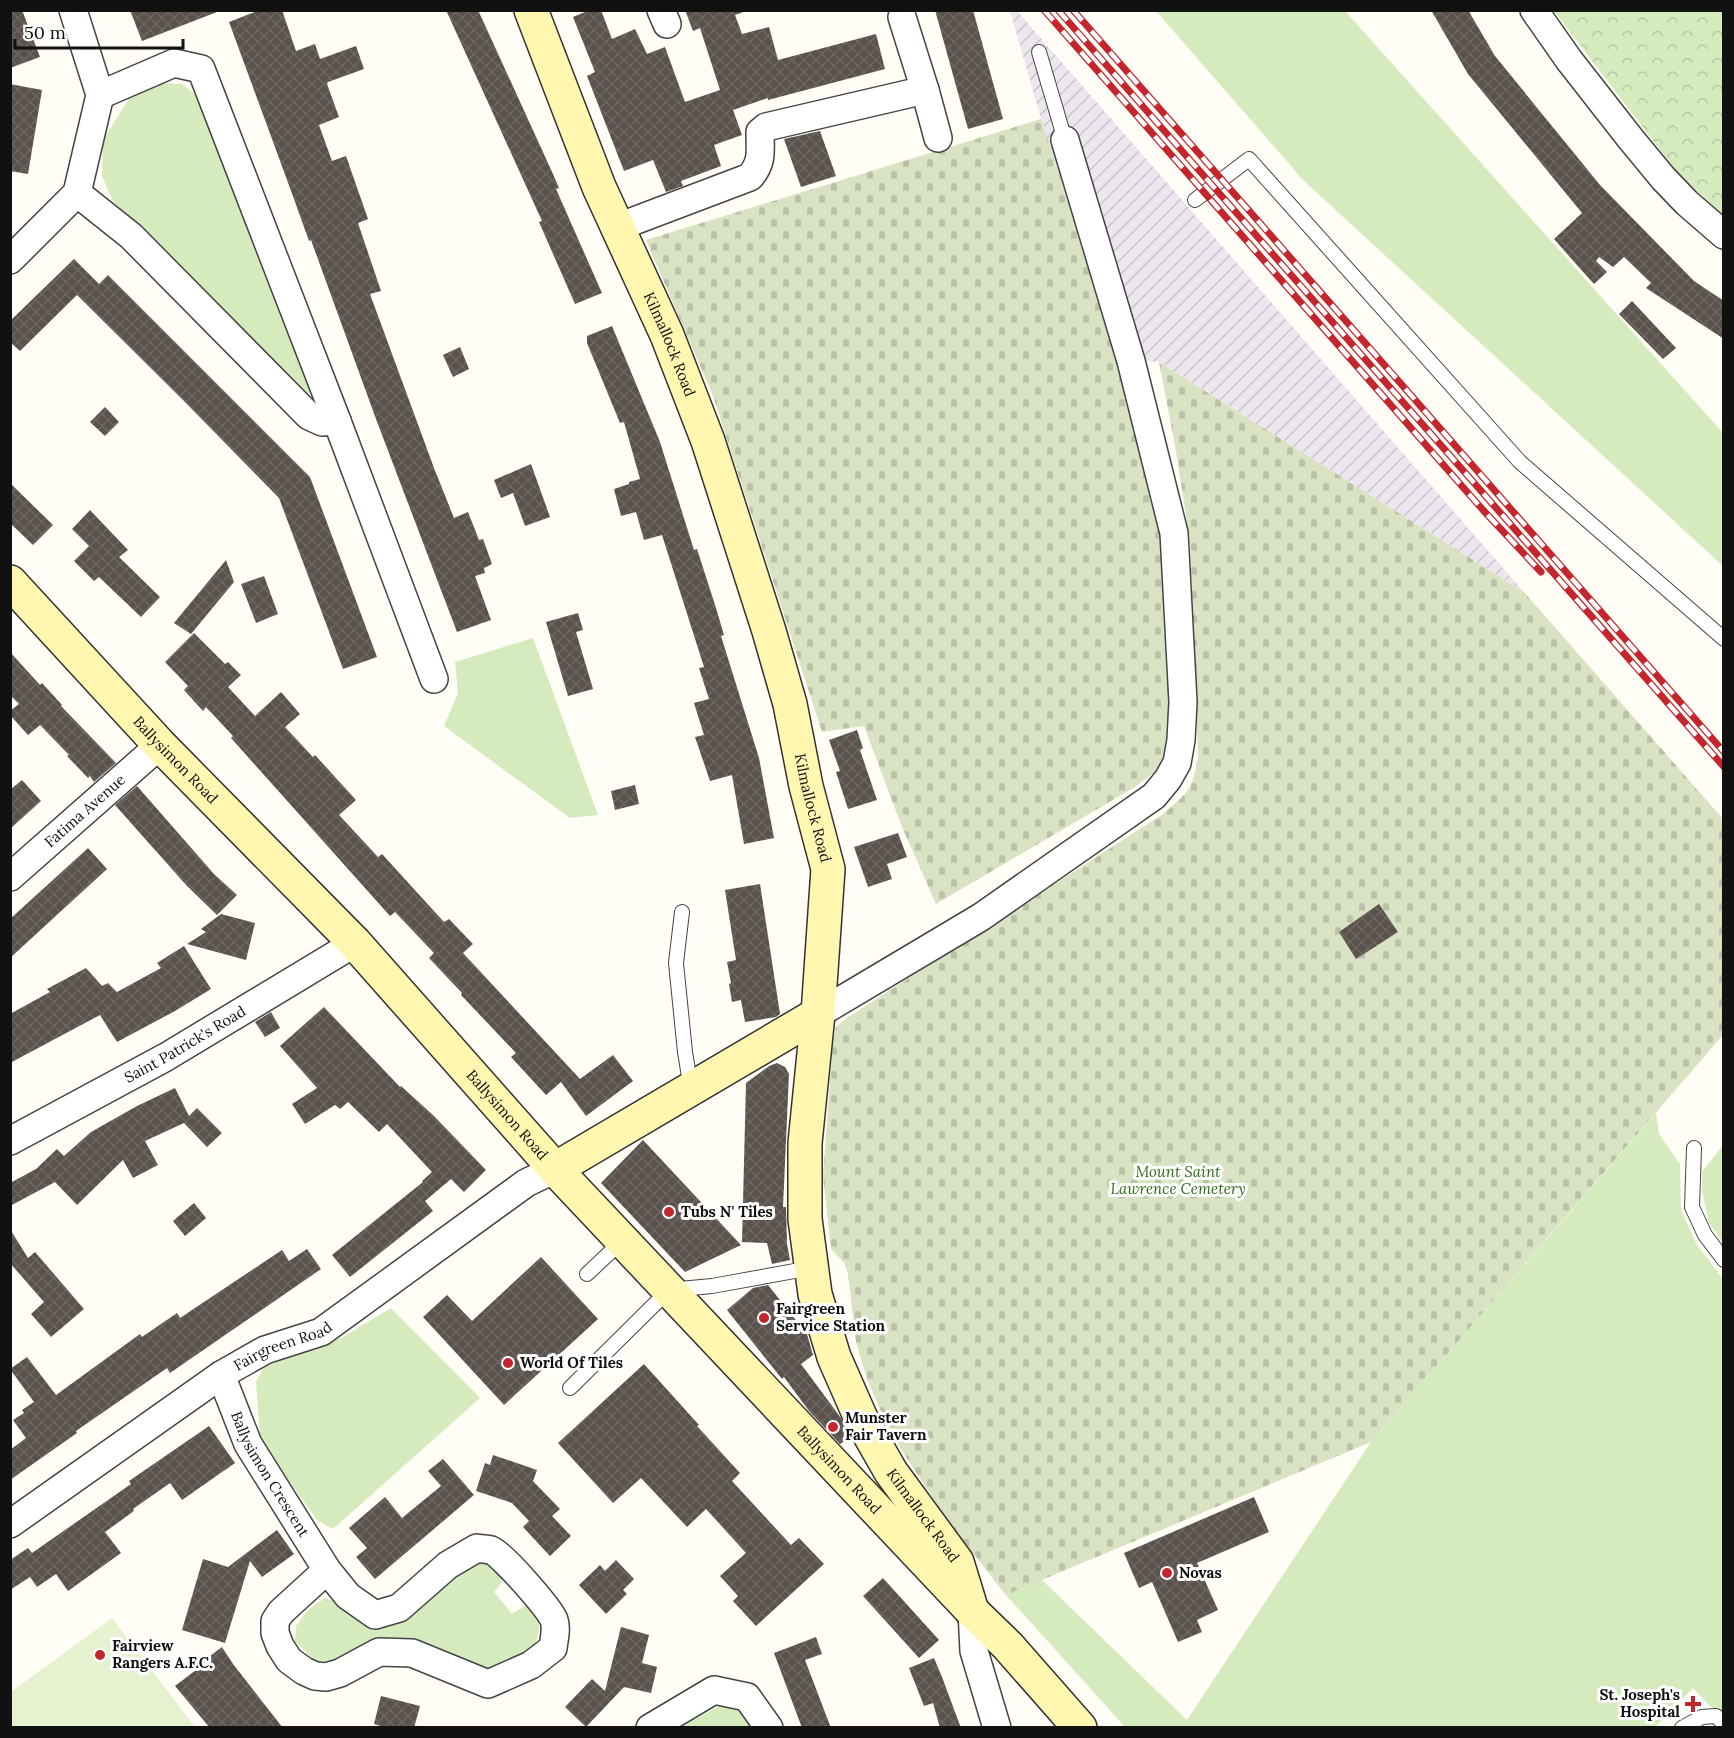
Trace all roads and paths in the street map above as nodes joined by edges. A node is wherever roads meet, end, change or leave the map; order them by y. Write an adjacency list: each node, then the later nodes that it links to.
1 (73, 10): 7 (street)
2 (531, 10): 12 (street, Kilmallock Road)
3 (1534, 10): 13 (street)
4 (902, 17): 6 (street)
5 (1039, 52): 9 (lane)
6 (926, 90): 8 (street); 12 (street)
7 (100, 95): 10 (street); 15 (street)
8 (938, 138)
9 (1065, 140): 23 (street)
10 (77, 193): 14 (street); 15 (street)
11 (1195, 200): 17 (lane)
12 (618, 228): 23 (street, Kilmallock Road)
13 (1724, 235)
14 (10, 260)
15 (337, 421): 18 (street)
16 (15, 596): 19 (street, Ballysimon Road)
17 (1724, 639)
18 (434, 679)
19 (160, 745): 20 (street, Fatima Avenue); 22 (street, Ballysimon Road)
20 (10, 877)
21 (682, 912): 24 (lane)
22 (355, 943): 25 (street, Saint Patrick's Road); 27 (street, Ballysimon Road)
23 (818, 1014): 24 (street); 30 (street, Kilmallock Road)
24 (691, 1089): 27 (street)
25 (10, 1141)
26 (1694, 1148): 29 (lane)
27 (555, 1169): 28 (street, Ballysimon Road); 33 (street, Fairgreen Road)
28 (622, 1240): 31 (lane); 32 (street, Ballysimon Road)
29 (1724, 1260)
30 (811, 1268): 32 (lane); 37 (street, Kilmallock Road)
31 (586, 1274)
32 (669, 1290): 34 (lane); 37 (street, Ballysimon Road)
33 (221, 1375): 35 (street, Fairgreen Road); 36 (street, Ballysimon Crescent)
34 (570, 1388)
35 (10, 1524)
36 (327, 1570): 36 (street, Ballysimon Crescent)
37 (972, 1611): 41 (street); 42 (street, Ballysimon Road)
38 (1724, 1724): 43 (lane)
39 (650, 1728): 40 (street)
40 (770, 1728)
41 (997, 1728)
42 (1080, 1728)
43 (1682, 1728)

